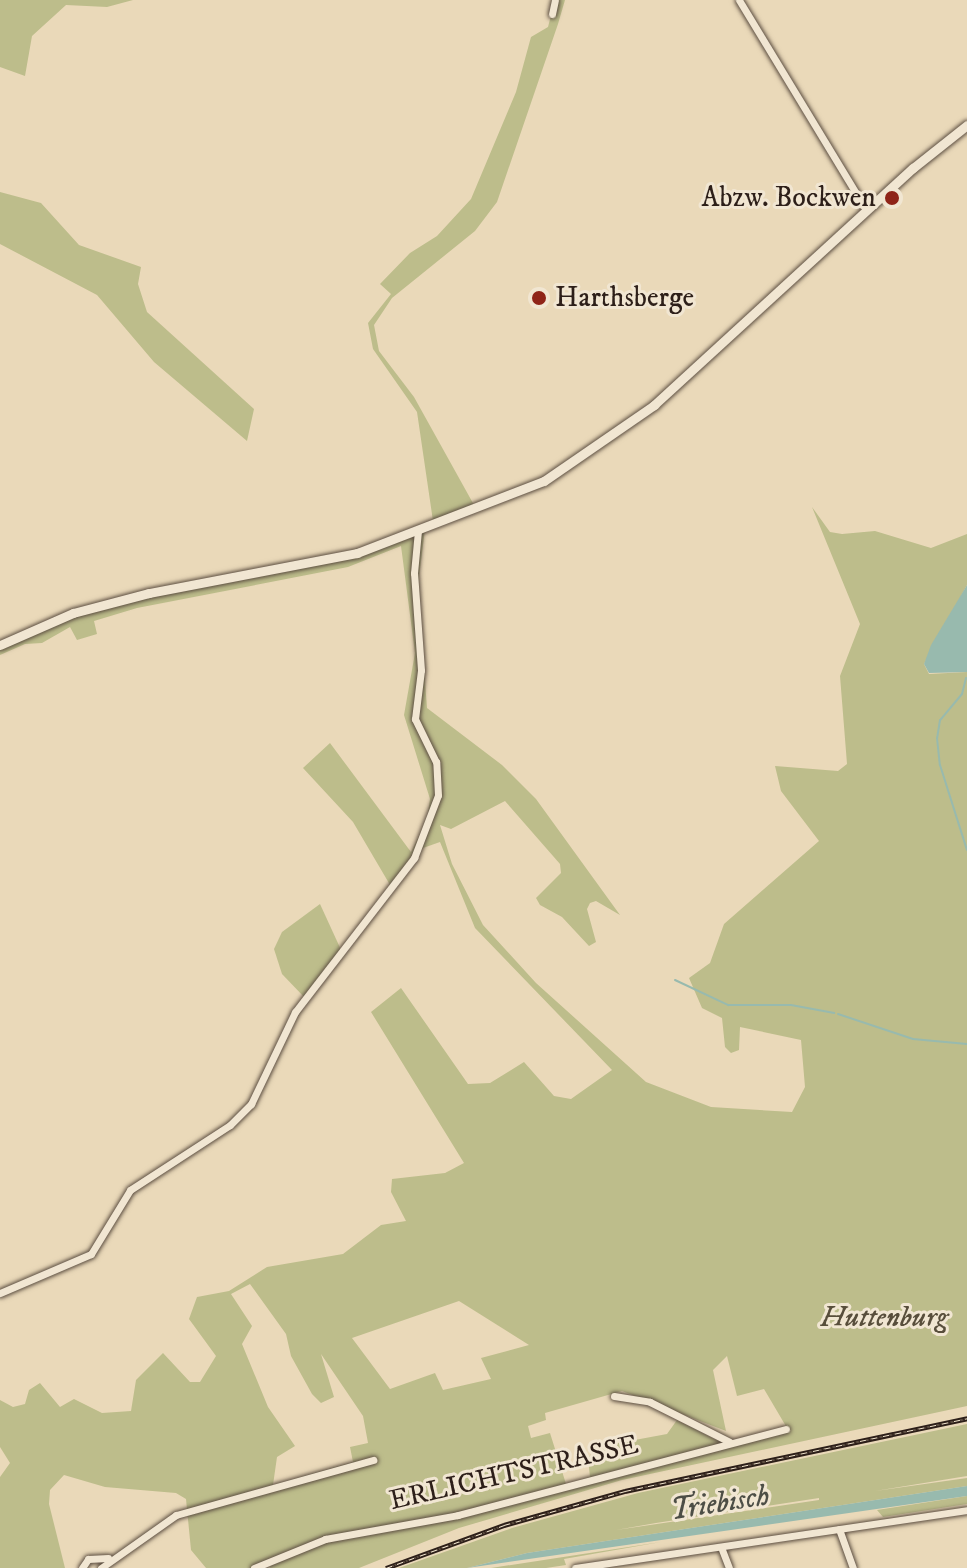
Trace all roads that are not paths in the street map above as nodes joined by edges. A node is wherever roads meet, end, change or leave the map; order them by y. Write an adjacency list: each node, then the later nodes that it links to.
1 (555, 0): 3 (street)
2 (739, 0): 5 (street)
3 (552, 14)
4 (967, 125): 5 (main road)
5 (866, 210): 6 (main road)
6 (418, 531): 7 (main road); 8 (street)
7 (0, 645)
8 (0, 1293)
9 (614, 1396): 11 (street)
10 (786, 1429): 11 (street, ERLICHTSTRASSE)
11 (730, 1442): 19 (street, ERLICHTSTRASSE)
12 (373, 1460): 16 (street)
13 (967, 1510): 14 (street)
14 (839, 1529): 15 (street); 22 (street)
15 (721, 1547): 20 (street); 21 (street)
16 (108, 1558): 17 (street); 18 (street)
17 (82, 1568)
18 (101, 1568)
19 (254, 1568)
20 (575, 1568)
21 (729, 1568)
22 (853, 1568)

